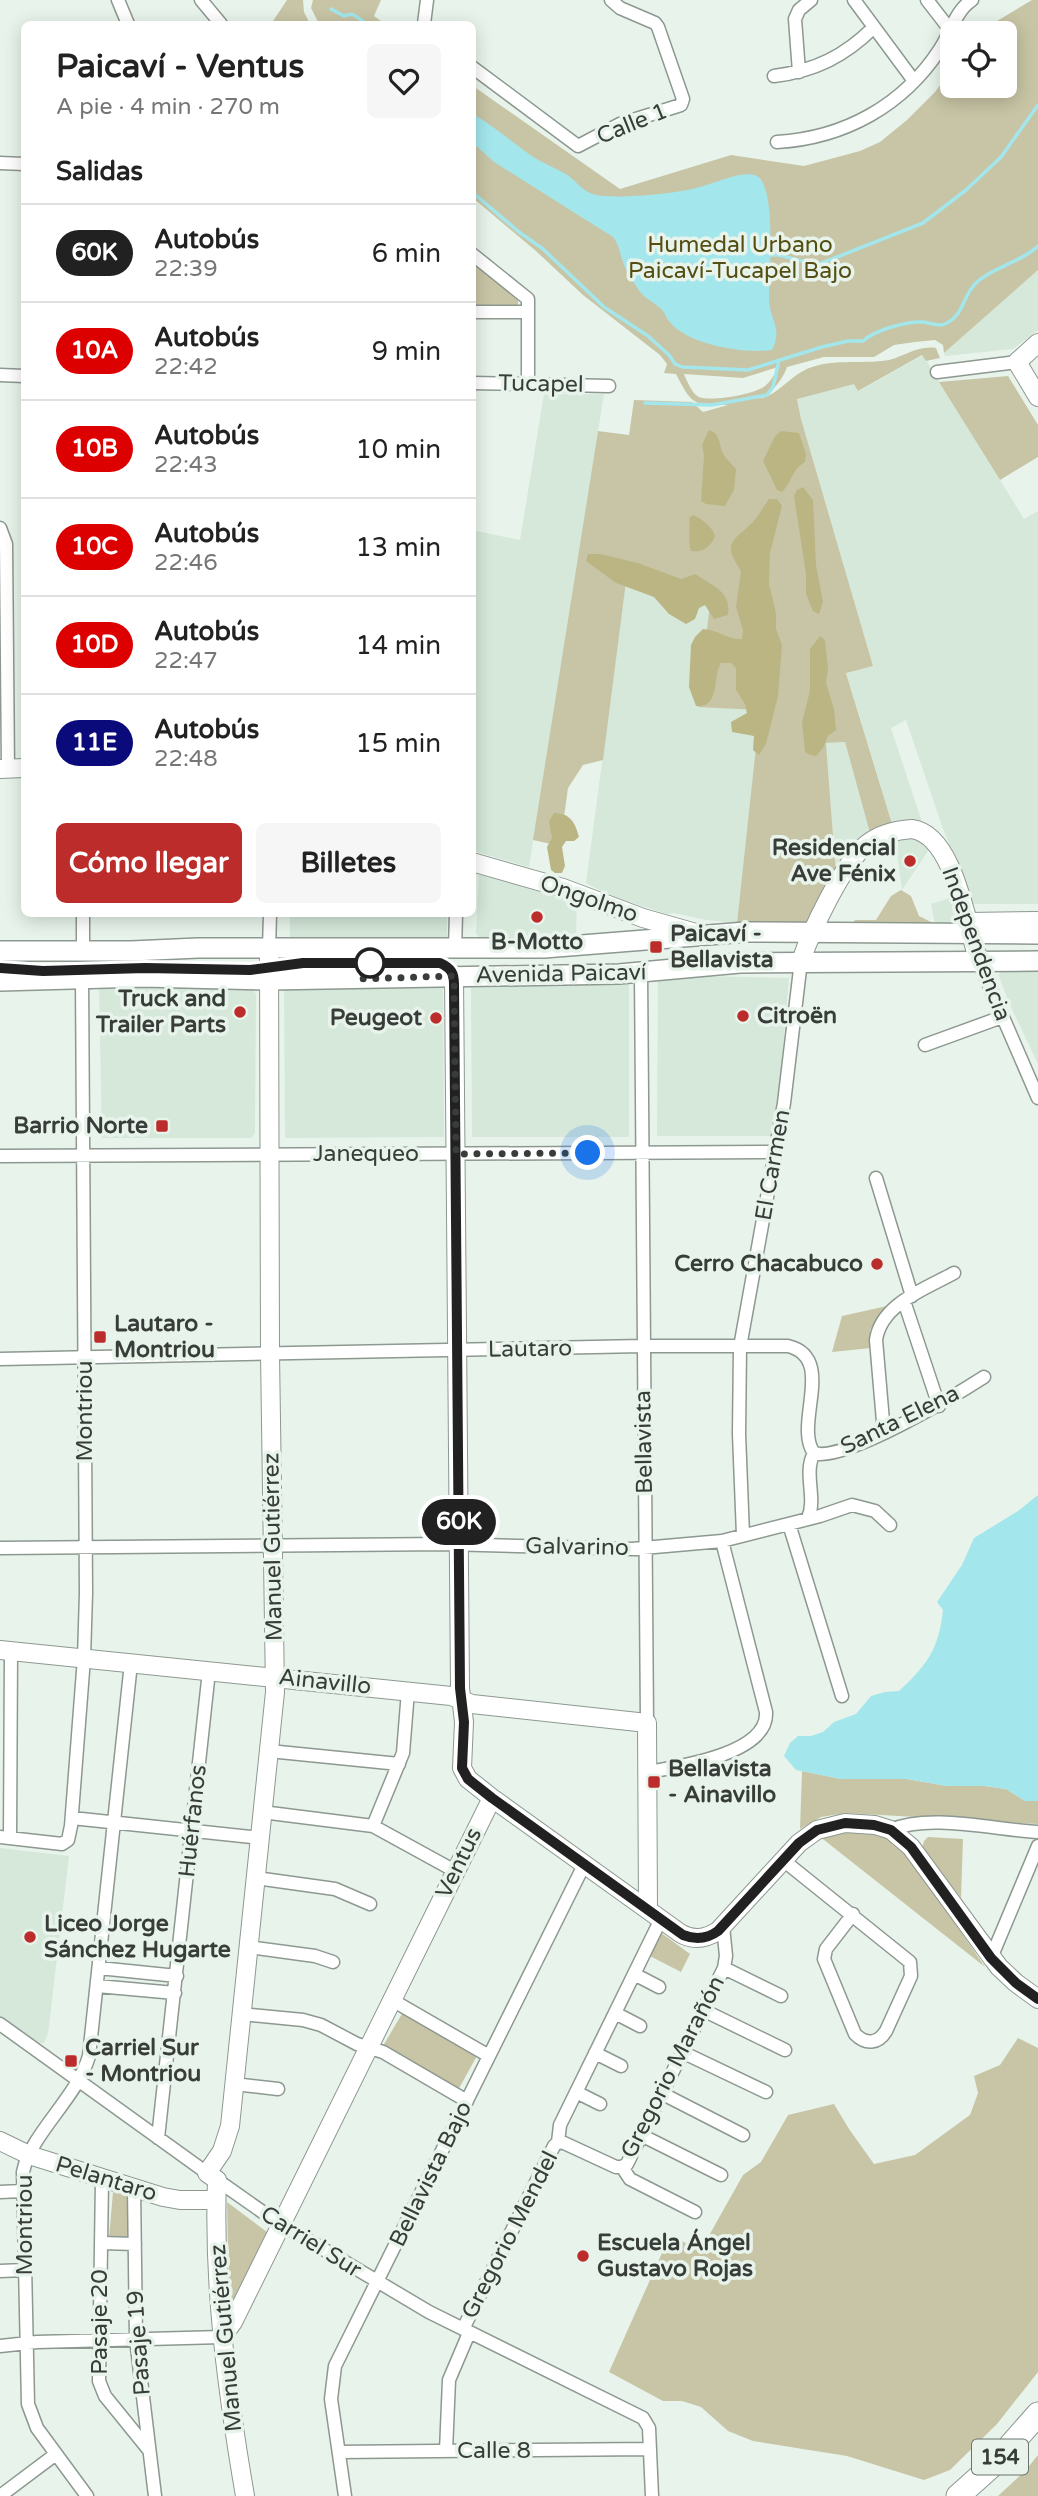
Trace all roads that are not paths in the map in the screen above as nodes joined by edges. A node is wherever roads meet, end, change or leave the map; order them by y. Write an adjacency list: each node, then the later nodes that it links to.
1 (118, 0): 9 (street)
2 (201, 0): 10 (street)
3 (427, 0): 11 (street)
4 (611, 0): 16 (street, Calle 1)
5 (811, 0): 17 (street)
6 (854, 0): 14 (street)
7 (927, 0): 12 (street)
8 (972, 0): 13 (street)
9 (127, 21)
10 (218, 21)
11 (424, 21)
12 (943, 21)
13 (956, 21)
14 (874, 27): 17 (street); 19 (street)
15 (940, 48): 19 (street)
16 (476, 70)
17 (800, 72): 18 (street)
18 (775, 76)
19 (914, 81): 20 (street)
20 (777, 142)
21 (0, 163): 22 (street)
22 (21, 164)
23 (476, 257): 25 (street)
24 (476, 312): 25 (street)
25 (528, 312): 32 (street)
26 (1038, 343): 27 (street)
27 (1017, 362): 28 (street); 34 (street)
28 (937, 372)
29 (0, 375): 30 (street)
30 (21, 376)
31 (476, 383): 32 (street, Tucapel)
32 (527, 384): 33 (street, Tucapel)
33 (609, 386)
34 (1038, 397)
35 (0, 527): 36 (street)
36 (3, 693): 37 (street)
37 (11, 769)
38 (476, 863): 46 (street, Ongolmo)
39 (83, 917): 50 (street)
40 (270, 917): 47 (street, Manuel Gutiérrez)
41 (456, 917): 48 (street)
42 (1038, 921): 43 (street, Avenida Paicaví)
43 (968, 928): 44 (main road, Avenida Paicaví); 44 (street, Independencia); 45 (main road, Avenida Paicaví); 53 (street, Independencia)
44 (810, 933): 46 (main road, Avenida Paicaví); 51 (street, Independencia)
45 (1038, 934)
46 (706, 935): 48 (main road, Avenida Paicaví)
47 (269, 948): 48 (main road, Avenida Paicaví); 50 (main road, Avenida Paicaví); 57 (street, Manuel Gutiérrez)
48 (455, 949)
49 (0, 951): 50 (main road, Avenida Paicaví)
50 (83, 952)
51 (801, 961): 53 (main road, Avenida Paicaví); 54 (main road, Avenida Paicaví); 62 (street, El Carmen)
52 (1038, 961): 53 (main road, Avenida Paicaví)
53 (979, 962): 59 (street, Independencia)
54 (641, 973): 55 (main road, Avenida Paicaví); 63 (street, Bellavista)
55 (454, 976): 57 (main road, Avenida Paicaví); 64 (street)
56 (82, 978): 57 (main road, Avenida Paicaví); 58 (main road, Avenida Paicaví); 67 (street, Montriou)
57 (269, 980): 65 (street, Manuel Gutiérrez)
58 (0, 981)
59 (1002, 1017): 60 (street); 61 (street, Independencia)
60 (925, 1045)
61 (1038, 1098)
62 (775, 1152): 63 (street, Janequeo); 72 (street, El Carmen)
63 (641, 1153): 64 (street, Janequeo); 71 (street, Bellavista)
64 (456, 1154): 65 (street, Janequeo); 73 (street)
65 (269, 1155): 67 (street, Janequeo); 74 (street, Manuel Gutiérrez)
66 (0, 1156): 67 (street, Janequeo)
67 (84, 1156): 75 (street, Montriou)
68 (876, 1178): 70 (street)
69 (954, 1273): 70 (street)
70 (908, 1298): 78 (street); 79 (street)
71 (642, 1346): 72 (street, Lautaro); 73 (street, Lautaro); 88 (street, Bellavista)
72 (740, 1347): 80 (street, Lautaro); 84 (street, El Carmen)
73 (457, 1350): 74 (street, Lautaro); 87 (street)
74 (270, 1354): 75 (street, Lautaro); 86 (street, Manuel Gutiérrez)
75 (85, 1357): 76 (street, Lautaro); 90 (street, Montriou)
76 (0, 1359)
77 (985, 1377): 78 (street, Santa Elena)
78 (939, 1406): 79 (street, Santa Elena)
79 (884, 1433): 80 (street, Santa Elena)
80 (814, 1453): 81 (street, Lautaro)
81 (808, 1518): 82 (street, Galvarino); 83 (street, Galvarino)
82 (789, 1524): 84 (street, Galvarino); 97 (street)
83 (890, 1525)
84 (743, 1535): 85 (street, Galvarino)
85 (722, 1541): 88 (street, Galvarino); 102 (street)
86 (273, 1545): 87 (street, Galvarino); 90 (street, Galvarino); 95 (street, Manuel Gutiérrez)
87 (459, 1545): 88 (street, Galvarino); 98 (street)
88 (645, 1547): 99 (street, Bellavista)
89 (0, 1548): 90 (street, Galvarino)
90 (86, 1548): 92 (street, Montriou)
91 (5, 1651): 92 (street, Ainavillo); 111 (street)
92 (84, 1658): 93 (street, Ainavillo); 105 (street, Montriou)
93 (131, 1663): 94 (street, Ainavillo); 106 (street, Montriou)
94 (209, 1671): 95 (street, Ainavillo); 110 (street, Huérfanos)
95 (275, 1677): 96 (street, Ainavillo); 100 (street, Manuel Gutiérrez)
96 (408, 1691): 98 (street, Ainavillo); 101 (street)
97 (842, 1696)
98 (461, 1700): 99 (street, Ainavillo); 103 (street)
99 (648, 1723): 102 (street, Bellavista)
100 (269, 1751): 101 (street); 104 (street, Manuel Gutiérrez)
101 (399, 1764): 107 (street)
102 (648, 1772): 120 (street, Bellavista)
103 (492, 1798): 115 (street); 116 (street, Ventus)
104 (262, 1812): 107 (street); 112 (street, Manuel Gutiérrez)
105 (72, 1822): 106 (street); 111 (street, Montriou)
106 (114, 1826): 110 (street); 125 (street, Montriou)
107 (373, 1826): 116 (street)
108 (891, 1830): 109 (street); 114 (street); 123 (street)
109 (1038, 1832)
110 (192, 1835): 112 (street); 128 (street, Huérfanos)
111 (5, 1838)
112 (260, 1838): 117 (street, Manuel Gutiérrez)
113 (1038, 1846): 123 (street)
114 (783, 1860): 119 (street); 121 (street)
115 (585, 1863): 120 (street); 144 (street, Bellavista Bajo)
116 (455, 1871): 134 (street, Ventus)
117 (256, 1878): 118 (street); 122 (street, Manuel Gutiérrez)
118 (370, 1904)
119 (853, 1914): 119 (street)
120 (655, 1915): 121 (street); 127 (street, Gregorio Mendel)
121 (723, 1926): 126 (street, Gregorio Marañón)
122 (248, 1947): 124 (street); 137 (street, Manuel Gutiérrez)
123 (991, 1958): 133 (street)
124 (333, 1962)
125 (99, 1968): 128 (street); 129 (street, Montriou)
126 (723, 1968): 132 (street); 135 (street, Gregorio Marañón)
127 (635, 1974): 130 (street); 136 (street, Gregorio Mendel)
128 (177, 1976): 131 (street, Huérfanos)
129 (97, 1986): 131 (street); 146 (street, Montriou)
130 (659, 1987)
131 (175, 1993): 156 (street, Huérfanos)
132 (781, 1996)
133 (1038, 1999)
134 (392, 2000): 140 (street, Ventus); 144 (street)
135 (703, 2010): 141 (street); 142 (street, Gregorio Marañón)
136 (615, 2013): 139 (street); 143 (street, Gregorio Mendel)
137 (242, 2014): 140 (street); 147 (street, Manuel Gutiérrez)
138 (0, 2024): 146 (street, Carriel Sur)
139 (640, 2026)
140 (368, 2047): 152 (street); 169 (street, Ventus)
141 (785, 2050)
142 (682, 2052): 150 (street); 151 (street, Gregorio Marañón)
143 (595, 2053): 145 (street); 149 (street, Gregorio Mendel)
144 (489, 2056): 152 (street, Bellavista Bajo)
145 (621, 2066)
146 (79, 2080): 156 (street, Carriel Sur); 159 (street, Montriou)
147 (234, 2084): 148 (street); 162 (street, Manuel Gutiérrez)
148 (278, 2089)
149 (576, 2092): 153 (street); 158 (street, Gregorio Mendel)
150 (766, 2092)
151 (662, 2093): 154 (street, Gregorio Marañón); 155 (street)
152 (467, 2101): 174 (street, Bellavista Bajo)
153 (600, 2104)
154 (641, 2135): 160 (street, Gregorio Marañón); 161 (street)
155 (743, 2135)
156 (159, 2138): 162 (street, Carriel Sur)
157 (0, 2141): 159 (street, Pelantaro)
158 (558, 2142): 160 (street); 175 (street, Gregorio Mendel)
159 (29, 2155): 163 (street, Pelantaro); 165 (street, Montriou)
160 (622, 2167): 168 (street)
161 (721, 2175)
162 (212, 2176): 167 (street, Manuel Gutiérrez); 169 (street, Carriel Sur)
163 (102, 2179): 164 (street, Pelantaro); 170 (street, Pasaje 20)
164 (134, 2189): 167 (street, Pelantaro); 171 (street, Pasaje 19)
165 (23, 2191): 166 (street); 173 (street, Montriou)
166 (0, 2192)
167 (216, 2200): 176 (street, Manuel Gutiérrez)
168 (695, 2212)
169 (281, 2223): 174 (street, Carriel Sur); 176 (street, Ventus)
170 (101, 2243): 171 (street); 178 (street, Pasaje 20)
171 (135, 2244): 177 (street, Pasaje 19)
172 (0, 2270): 173 (street)
173 (24, 2270): 179 (street, Montriou)
174 (377, 2282): 175 (street, Carriel Sur); 186 (street, Bellavista Bajo)
175 (466, 2331): 184 (street, Carriel Sur); 185 (street, Gregorio Mendel)
176 (222, 2337): 177 (street); 191 (street, Manuel Gutiérrez)
177 (136, 2339): 178 (street); 183 (street, Pasaje 19)
178 (99, 2340): 179 (street); 183 (street, Pasaje 20)
179 (26, 2344): 180 (street); 187 (street, Montriou)
180 (0, 2346)
181 (1038, 2414): 194 (highway, 154)
182 (1038, 2436): 195 (highway, 154)
183 (148, 2449): 190 (street, Pasaje 19)
184 (650, 2449): 185 (street, Calle 8); 193 (street)
185 (446, 2451): 186 (street, Calle 8)
186 (339, 2452): 192 (street, Bellavista Bajo)
187 (56, 2454): 188 (street); 189 (street, Montriou)
188 (0, 2496)
189 (87, 2496)
190 (155, 2496)
191 (245, 2496)
192 (345, 2496)
193 (652, 2496)
194 (958, 2496)
195 (980, 2496)

